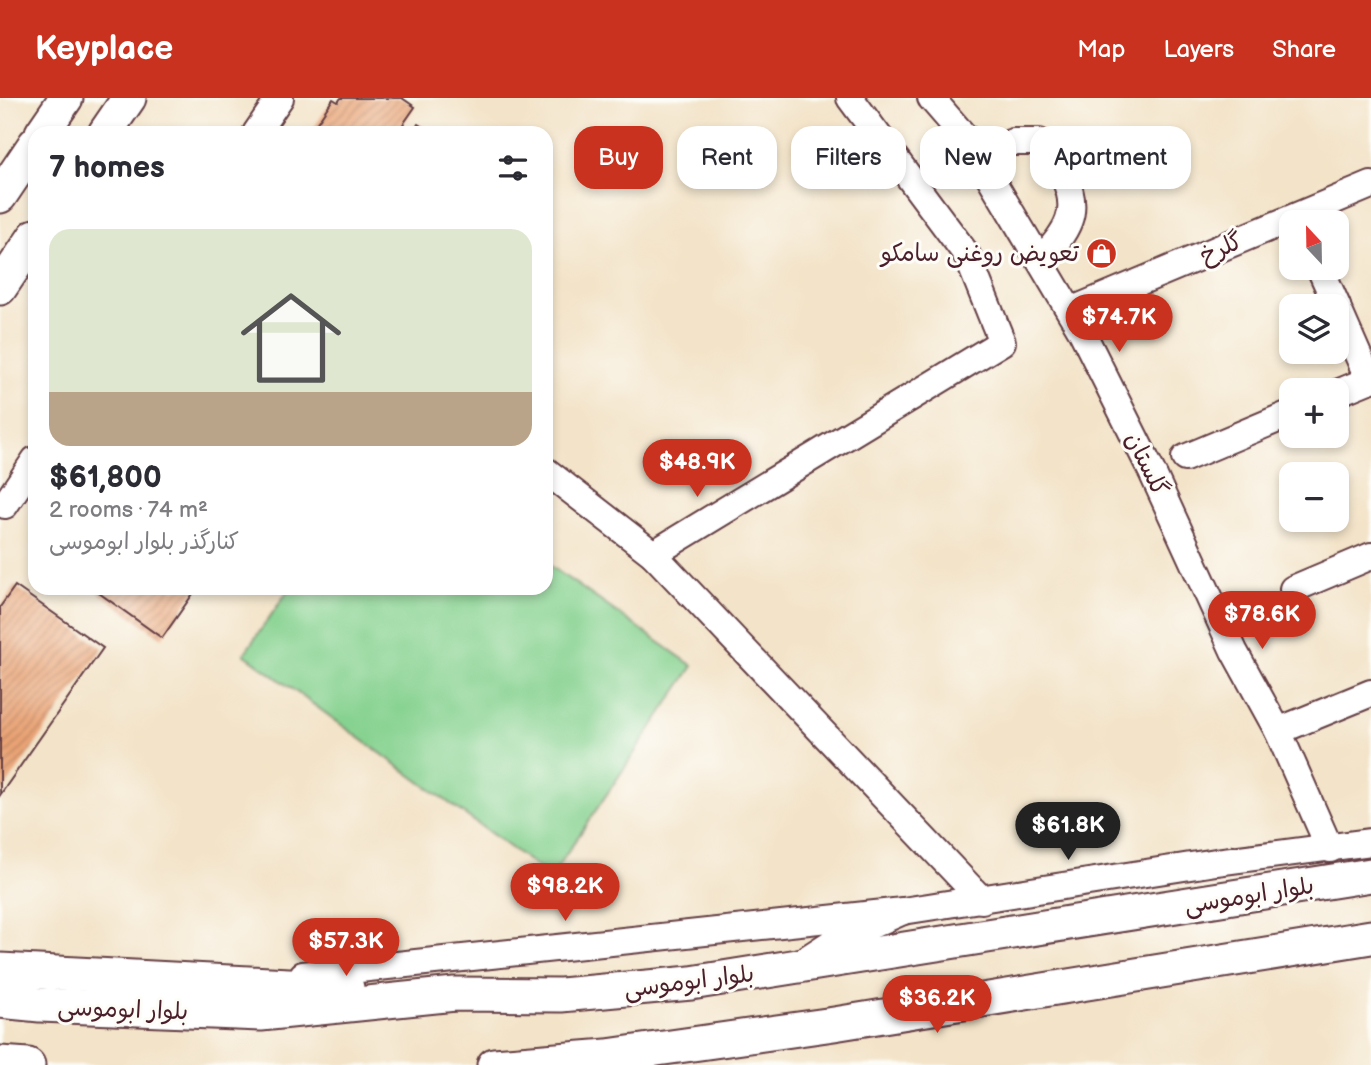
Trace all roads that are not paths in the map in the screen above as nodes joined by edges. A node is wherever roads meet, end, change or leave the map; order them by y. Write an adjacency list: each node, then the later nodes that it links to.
1 (66, 98): 6 (main road)
2 (129, 98): 7 (main road)
3 (280, 98): 8 (street)
4 (850, 98): 29 (street)
5 (931, 98): 9 (street, گلستان)
6 (47, 126)
7 (110, 126)
8 (261, 126)
9 (955, 126)
10 (1016, 142): 18 (street)
11 (28, 154): 14 (main road)
12 (1371, 185): 15 (street, گلرخ)
13 (997, 189): 18 (street, گلستان)
14 (0, 195)
15 (1318, 210)
16 (1279, 227): 20 (street, گلرخ)
17 (28, 246): 19 (main road)
18 (1041, 260): 20 (street, گلستان)
19 (0, 288)
20 (1070, 311): 33 (street, گلستان)
21 (1349, 333): 22 (street)
22 (1370, 379): 23 (street)
23 (1349, 388)
24 (1279, 418): 25 (street)
25 (1185, 458)
26 (28, 470): 28 (street)
27 (553, 476): 29 (street)
28 (5, 505)
29 (653, 554): 37 (street)
30 (1371, 556): 31 (street)
31 (1293, 589)
32 (1371, 693): 33 (street)
33 (1278, 731): 35 (street, گلستان)
34 (1371, 842): 35 (street)
35 (1329, 849): 37 (street)
36 (1371, 875): 40 (main road, بلوار ابوموسی)
37 (982, 900): 38 (street)
38 (903, 911): 40 (street); 42 (street)
39 (1371, 937): 46 (main road)
40 (794, 967): 43 (main road, بلوار ابوموسی)
41 (0, 970): 42 (main road)
42 (231, 982): 43 (main road)
43 (455, 994): 44 (main road, بلوار ابوموسی)
44 (0, 1001)
45 (0, 1063): 47 (main road)
46 (542, 1063): 48 (main road)
47 (28, 1065)
48 (494, 1065)

